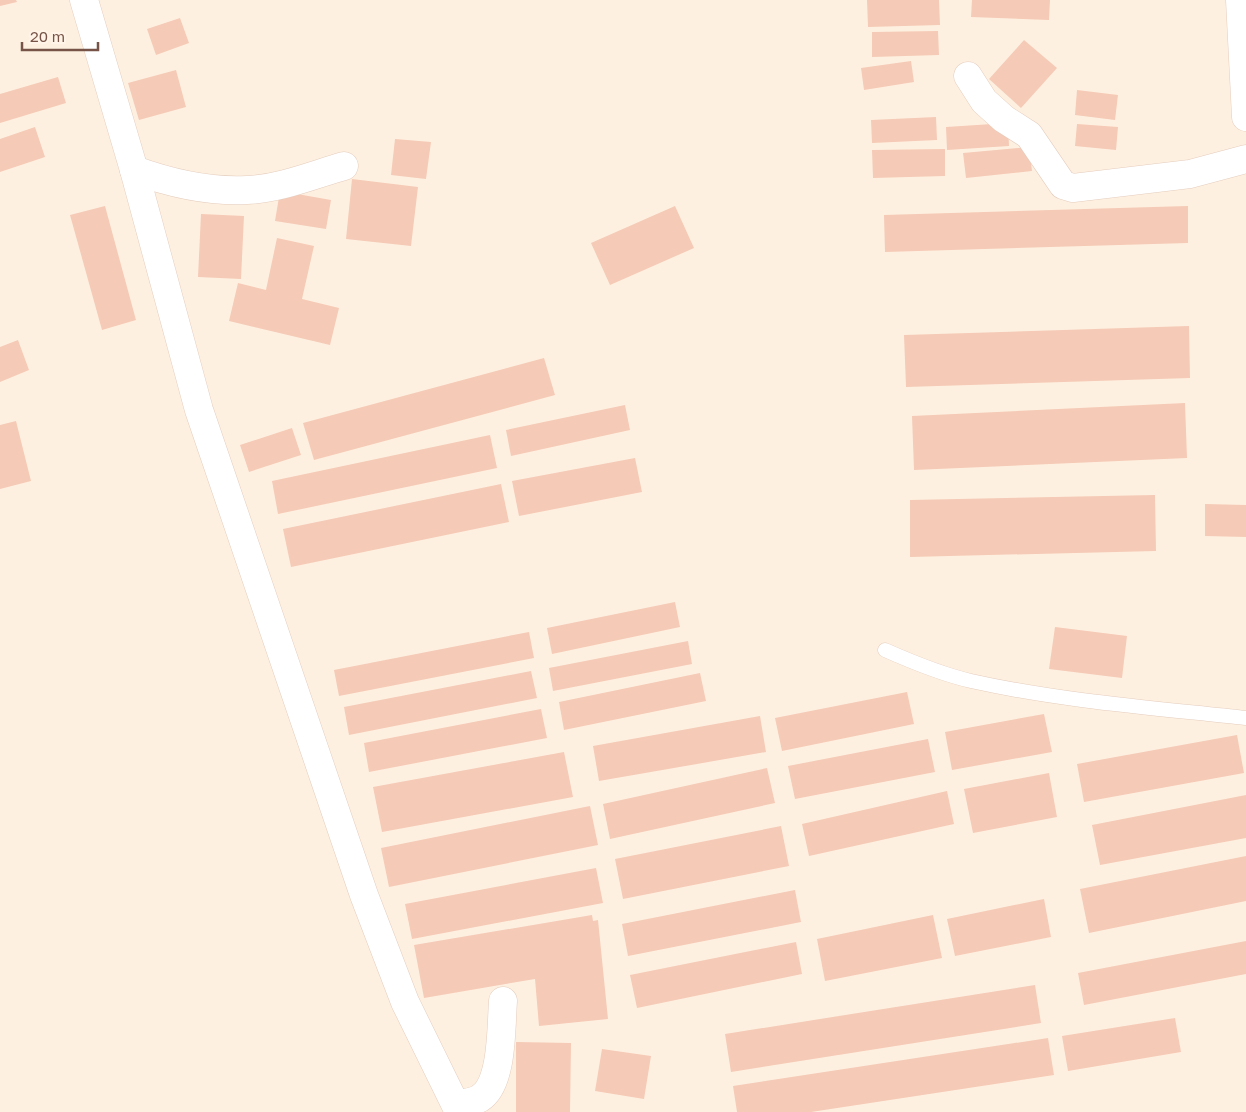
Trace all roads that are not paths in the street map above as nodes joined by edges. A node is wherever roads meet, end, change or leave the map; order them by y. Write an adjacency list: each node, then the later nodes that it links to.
1 (84, 0): 7 (street)
2 (1240, 0): 4 (street)
3 (968, 76): 5 (street)
4 (1246, 117)
5 (1246, 159)
6 (344, 166): 7 (street)
7 (134, 170): 11 (street)
8 (884, 650): 9 (lane)
9 (1246, 718)
10 (503, 1001): 11 (street)
11 (458, 1108)

